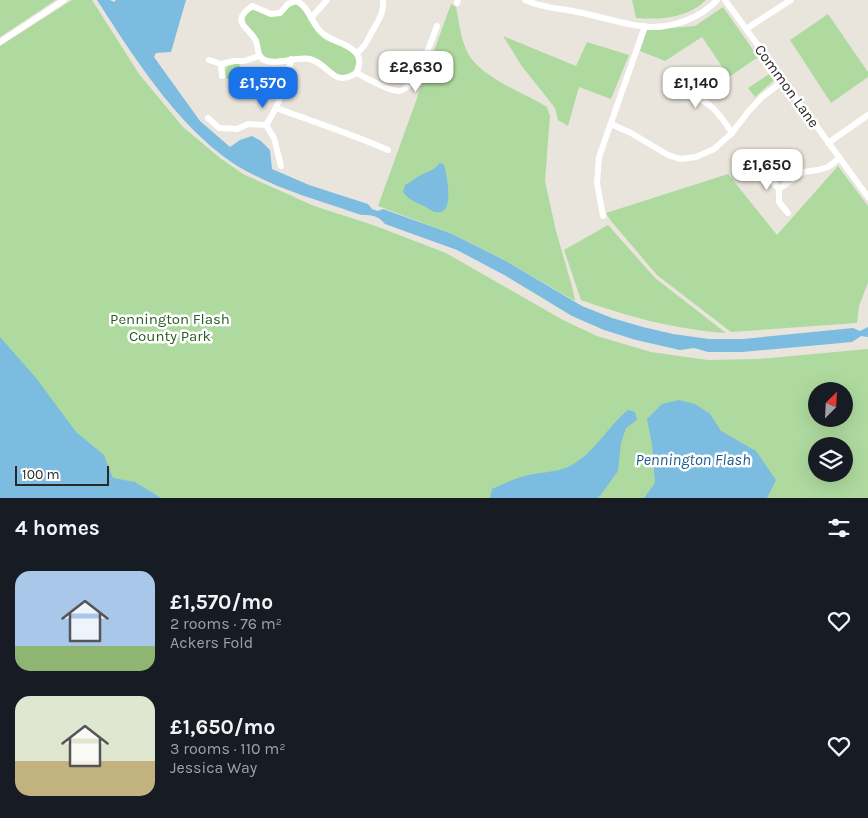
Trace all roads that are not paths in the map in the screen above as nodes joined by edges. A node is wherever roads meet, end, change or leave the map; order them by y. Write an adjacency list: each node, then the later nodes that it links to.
1 (64, 0): 13 (street)
2 (327, 0): 9 (street)
3 (383, 0): 14 (street)
4 (525, 0): 11 (street)
5 (717, 0): 11 (street)
6 (725, 0): 12 (street, Common Lane)
7 (790, 0): 12 (street)
8 (251, 3): 9 (street); 15 (street)
9 (311, 18): 14 (street)
10 (437, 26): 19 (street)
11 (645, 26): 26 (street)
12 (746, 29): 21 (street, Common Lane)
13 (0, 42)
14 (356, 54): 19 (street)
15 (258, 56): 17 (street); 18 (street)
16 (209, 60): 18 (street)
17 (291, 60): 19 (street); 23 (street)
18 (221, 64): 20 (street)
19 (357, 73)
20 (222, 76)
21 (783, 81): 28 (street); 29 (street, Common Lane)
22 (688, 85): 28 (street)
23 (277, 108): 27 (street); 30 (street)
24 (868, 115): 29 (street)
25 (208, 118): 27 (street)
26 (611, 124): 28 (street); 37 (street)
27 (266, 125): 33 (street)
28 (732, 133)
29 (828, 143): 31 (street, Common Lane)
30 (388, 150)
31 (840, 158): 34 (street); 35 (street, Common Lane)
32 (764, 160): 34 (street)
33 (281, 166)
34 (779, 189): 36 (street)
35 (868, 197)
36 (788, 213)
37 (603, 216)

